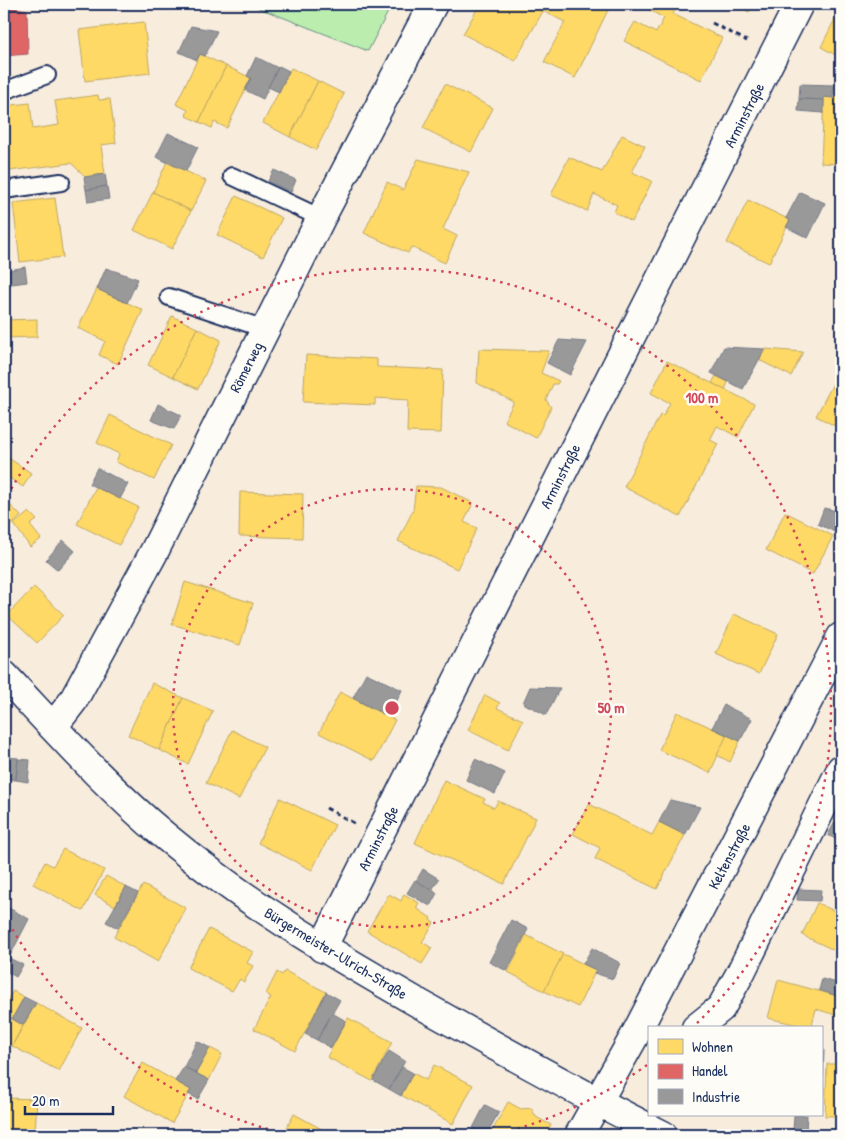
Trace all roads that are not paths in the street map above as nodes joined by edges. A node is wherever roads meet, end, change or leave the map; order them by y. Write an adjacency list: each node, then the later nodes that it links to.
1 (433, 4): 8 (street, Römerweg)
2 (799, 4): 16 (street, Arminstraße)
3 (47, 75): 4 (lane)
4 (4, 91)
5 (232, 176): 8 (lane)
6 (61, 182): 7 (lane)
7 (4, 190)
8 (321, 218): 10 (street, Römerweg)
9 (169, 297): 10 (lane)
10 (265, 329): 14 (street, Römerweg)
11 (841, 636): 13 (street, Keltenstraße)
12 (4, 675): 14 (street, Bürgermeister-Ulrich-Straße)
13 (832, 681): 18 (street, Keltenstraße)
14 (53, 728): 16 (street, Bürgermeister-Ulrich-Straße)
15 (841, 769): 17 (street)
16 (322, 948): 19 (street, Bürgermeister-Ulrich-Straße)
17 (698, 1026)
18 (641, 1038): 19 (street, Keltenstraße)
19 (599, 1103): 20 (street, Keltenstraße); 21 (street, Bürgermeister-Ulrich-Straße)
20 (579, 1135)
21 (663, 1135)

